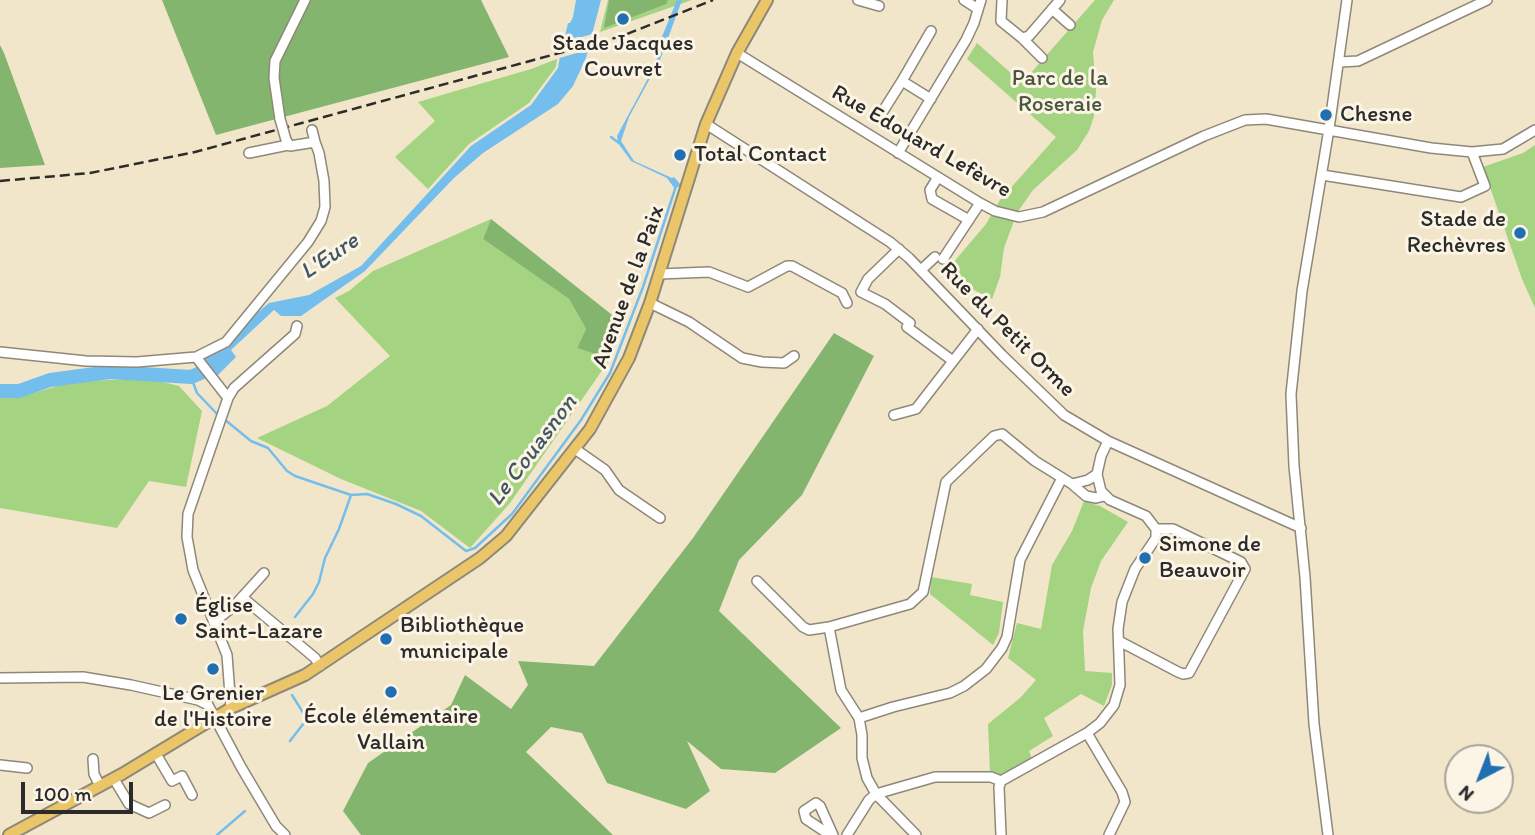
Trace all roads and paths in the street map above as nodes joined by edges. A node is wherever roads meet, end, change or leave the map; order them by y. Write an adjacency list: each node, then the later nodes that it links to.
1 (305, 0): 25 (street, bridge)
2 (766, 0): 15 (main road, Avenue de la Paix)
3 (858, 0): 10 (street)
4 (964, 0): 9 (street)
5 (1002, 0): 14 (street)
6 (1060, 0): 11 (street)
7 (1347, 0): 17 (street)
8 (1487, 0): 17 (street)
9 (980, 5): 19 (street)
10 (879, 6)
11 (1052, 9): 12 (street); 14 (street)
12 (1070, 25)
13 (931, 31): 18 (street)
14 (1022, 38): 16 (street)
15 (737, 53): 21 (main road, Avenue de la Paix); 29 (street, Rue Edouard Lefèvre)
16 (1042, 58)
17 (1340, 62): 22 (street)
18 (902, 81): 19 (street); 20 (street)
19 (930, 99): 29 (street)
20 (878, 119)
21 (706, 124): 34 (street, Rue du Petit Orme); 36 (main road, Avenue de la Paix)
22 (1329, 129): 27 (street, Rue Edouard Lefèvre); 30 (street); 32 (street, Rue Edouard Lefèvre)
23 (313, 130): 26 (street)
24 (1535, 130): 27 (street, Rue Edouard Lefèvre)
25 (287, 142): 26 (street); 28 (street)
26 (315, 142): 43 (street)
27 (1472, 152): 30 (street)
28 (248, 153)
29 (898, 153): 31 (street, Rue Edouard Lefèvre)
30 (1322, 175): 54 (street)
31 (937, 177): 32 (street, Rue Edouard Lefèvre); 33 (street)
32 (980, 203): 33 (street)
33 (969, 220): 35 (street)
34 (899, 249): 35 (street, Rue du Petit Orme); 44 (street)
35 (921, 270): 40 (street, Rue du Petit Orme)
36 (659, 274): 37 (main road, Avenue de la Paix); 38 (street)
37 (650, 303): 42 (street); 48 (main road, Avenue de la Paix)
38 (847, 303)
39 (297, 326): 45 (street)
40 (978, 329): 44 (street); 47 (street, Rue du Petit Orme)
41 (0, 352): 43 (street)
42 (794, 356)
43 (198, 358): 45 (street)
44 (953, 361): 46 (street)
45 (228, 398): 59 (street)
46 (894, 415)
47 (1108, 441): 49 (street); 54 (street, Rue du Petit Orme)
48 (575, 449): 53 (street); 64 (main road, Avenue de la Paix)
49 (1097, 474): 51 (street); 52 (street)
50 (1062, 478): 51 (street); 60 (street); 68 (street)
51 (1072, 484): 52 (street)
52 (1104, 496): 55 (street)
53 (660, 518)
54 (1301, 528): 86 (street)
55 (1156, 529): 62 (street); 62 (street)
56 (264, 573): 58 (street)
57 (757, 581): 60 (street)
58 (242, 597): 59 (street); 61 (street)
59 (214, 622): 66 (street)
60 (829, 627): 68 (street)
61 (286, 634): 63 (street); 64 (street)
62 (1119, 641): 69 (street)
63 (278, 643)
64 (320, 666): 66 (main road, Avenue de la Paix)
65 (0, 678): 67 (street)
66 (231, 708): 67 (main road, Avenue de la Paix)
67 (215, 718): 70 (main road, Avenue de la Paix); 80 (street)
68 (859, 718): 77 (street)
69 (1087, 733): 75 (street); 85 (street)
70 (156, 754): 74 (main road, Avenue de la Paix); 78 (street)
71 (93, 759): 76 (street)
72 (0, 765): 73 (street)
73 (27, 768)
74 (114, 779): 76 (main road, Avenue de la Paix); 79 (street)
75 (1001, 781): 77 (street); 84 (street)
76 (100, 786): 81 (main road, Avenue de la Paix)
77 (876, 794): 82 (street); 83 (street)
78 (192, 795)
79 (165, 806)
80 (280, 833)
81 (9, 835)
82 (847, 835)
83 (916, 835)
84 (1001, 835)
85 (1109, 835)
86 (1328, 835)

